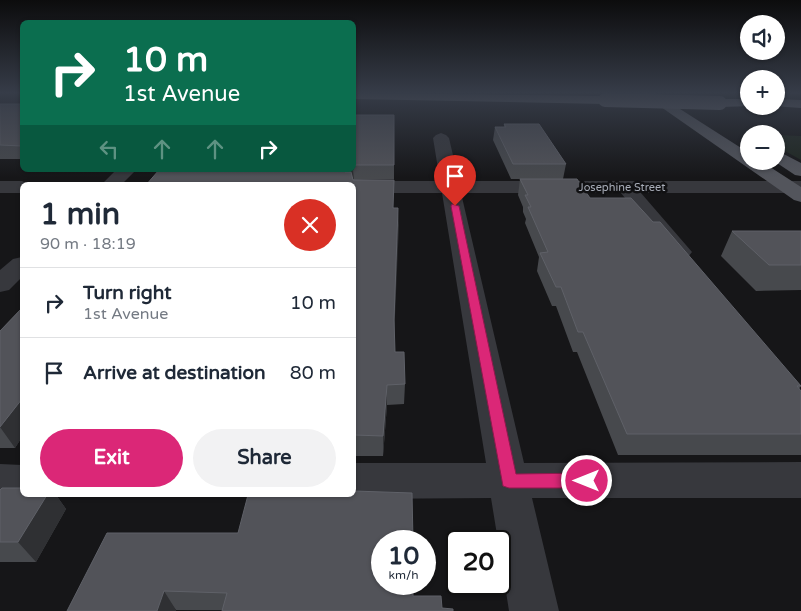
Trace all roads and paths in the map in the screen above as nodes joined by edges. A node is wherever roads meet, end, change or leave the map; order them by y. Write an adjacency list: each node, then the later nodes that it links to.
1 (690, 122): 3 (main road)
2 (441, 138): 12 (street)
3 (740, 155)
4 (785, 160): 6 (main road)
5 (764, 170): 14 (main road)
6 (801, 170)
7 (125, 172): 8 (street)
8 (113, 182)
9 (0, 187): 10 (street)
10 (20, 187)
11 (356, 187): 12 (street, Josephine Street)
12 (451, 187): 13 (street, Josephine Street); 20 (street)
13 (626, 187): 14 (street, Josephine Street); 16 (street)
14 (796, 190)
15 (20, 266): 17 (street)
16 (695, 269)
17 (0, 284)
18 (801, 480): 20 (street)
19 (356, 481): 20 (street)
20 (509, 481): 23 (street)
21 (0, 482): 22 (street)
22 (20, 482)
23 (534, 611)

